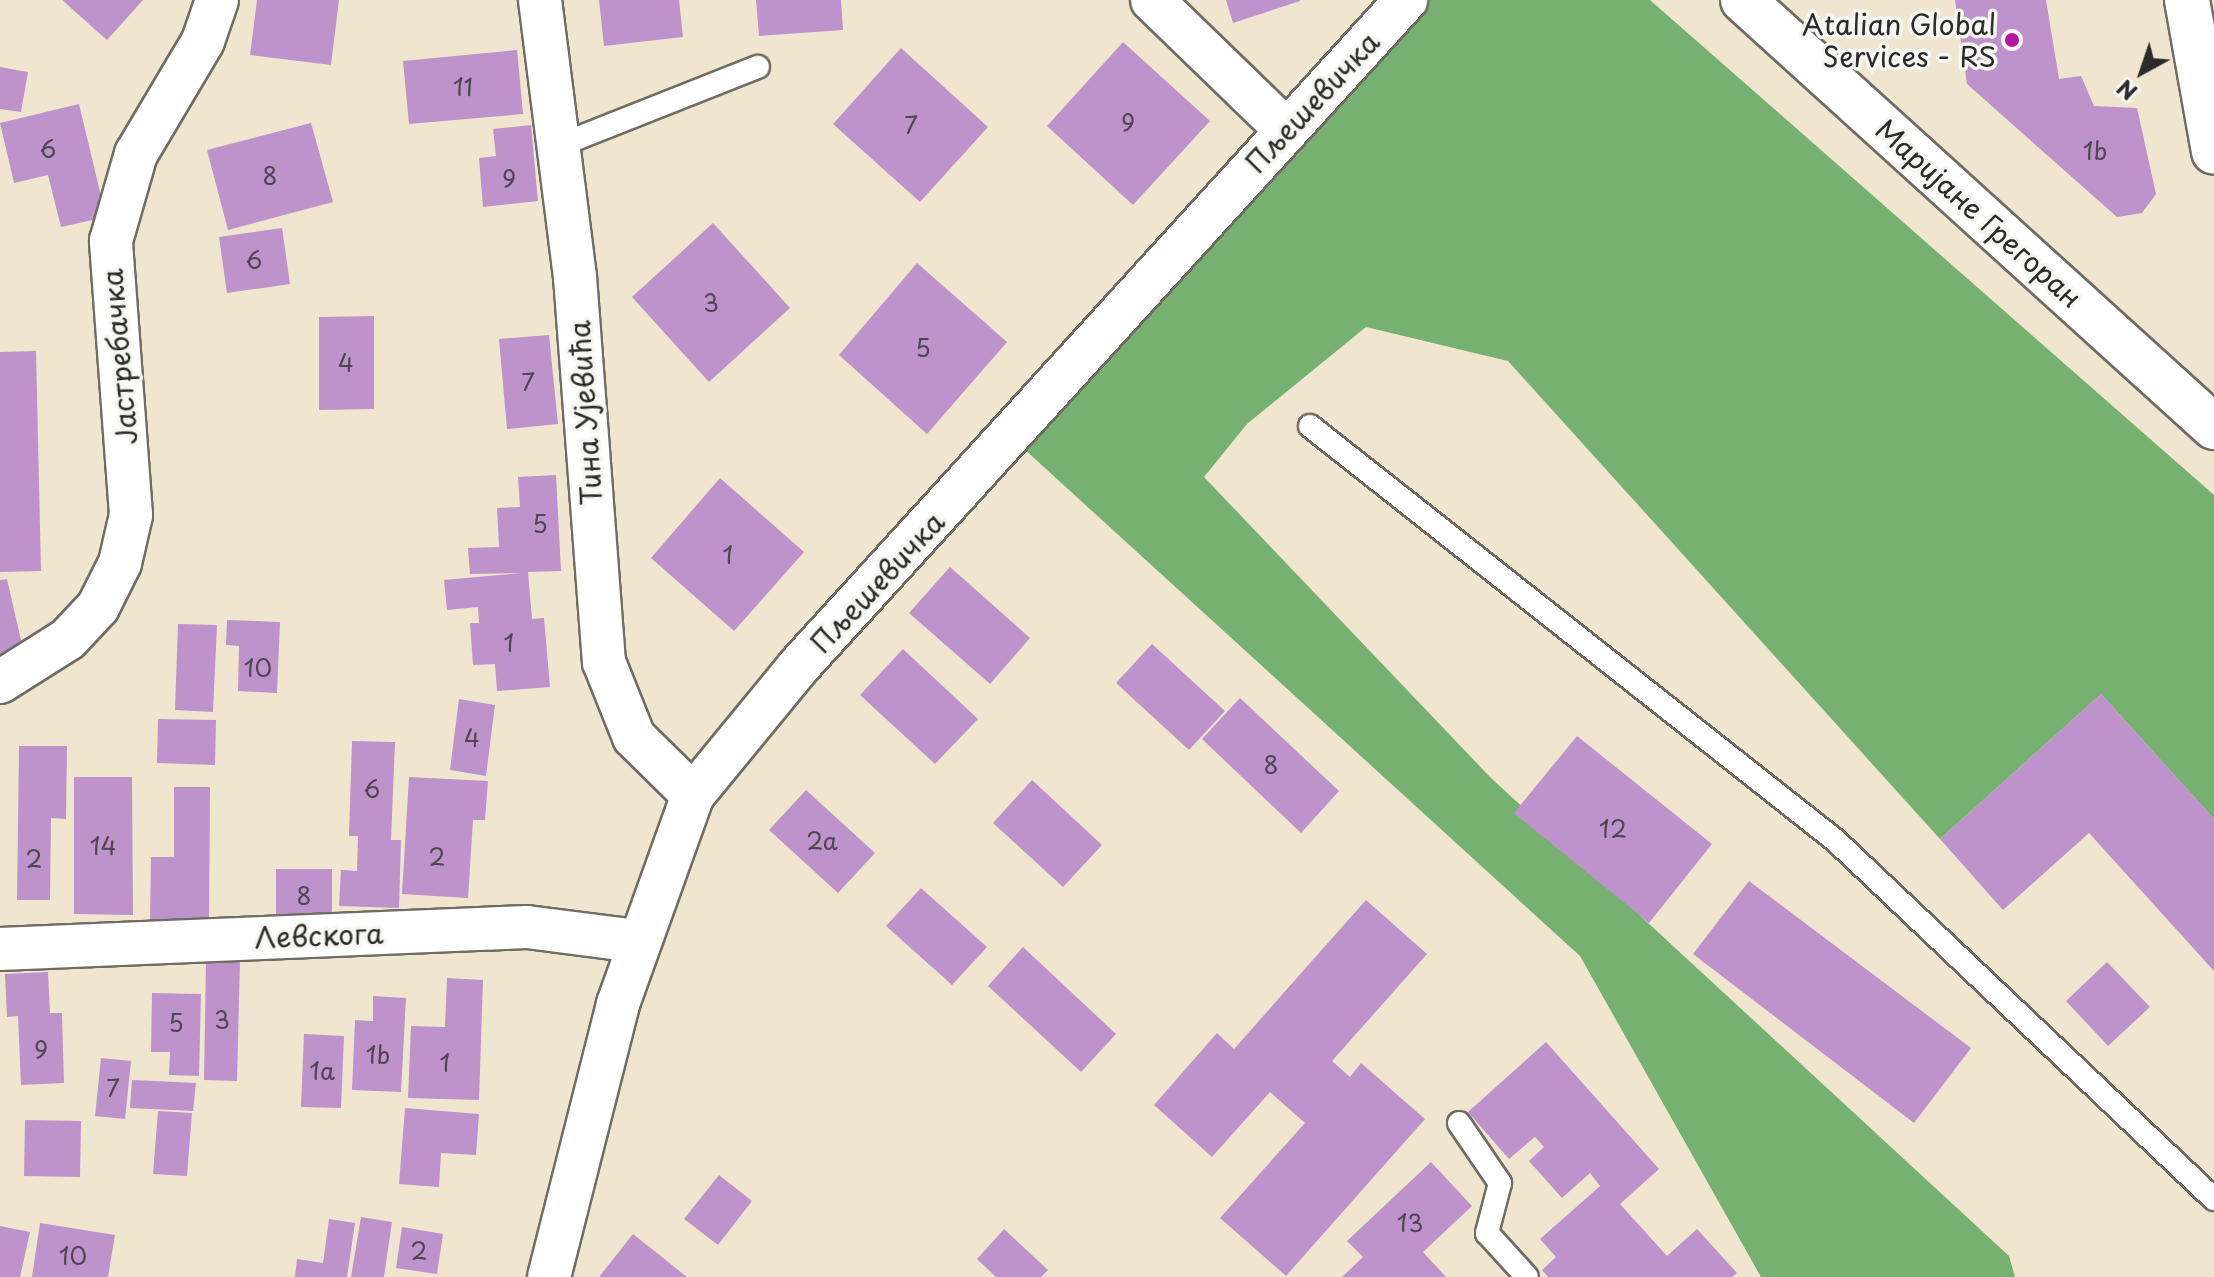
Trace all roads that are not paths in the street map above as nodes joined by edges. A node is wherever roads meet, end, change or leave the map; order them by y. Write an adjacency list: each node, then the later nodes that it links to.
1 (217, 0): 13 (street, Јастребачка)
2 (540, 0): 9 (street, Тина Ујевића)
3 (1152, 0): 8 (street)
4 (1406, 0): 8 (street, Пљешевичка)
5 (1743, 0): 12 (street, Маријане Грегоран)
6 (2187, 0): 10 (street)
7 (758, 67): 9 (lane)
8 (1286, 130): 14 (street, Пљешевичка)
9 (558, 146): 14 (street, Тина Ујевића)
10 (2214, 152)
11 (1310, 426): 18 (lane)
12 (2214, 427)
13 (0, 682)
14 (693, 795): 15 (street, Пљешевичка)
15 (637, 941): 16 (street, Левскога); 19 (street, Пљешевичка)
16 (0, 949)
17 (1459, 1123): 20 (lane)
18 (2214, 1199)
19 (549, 1277)
20 (1527, 1277)

